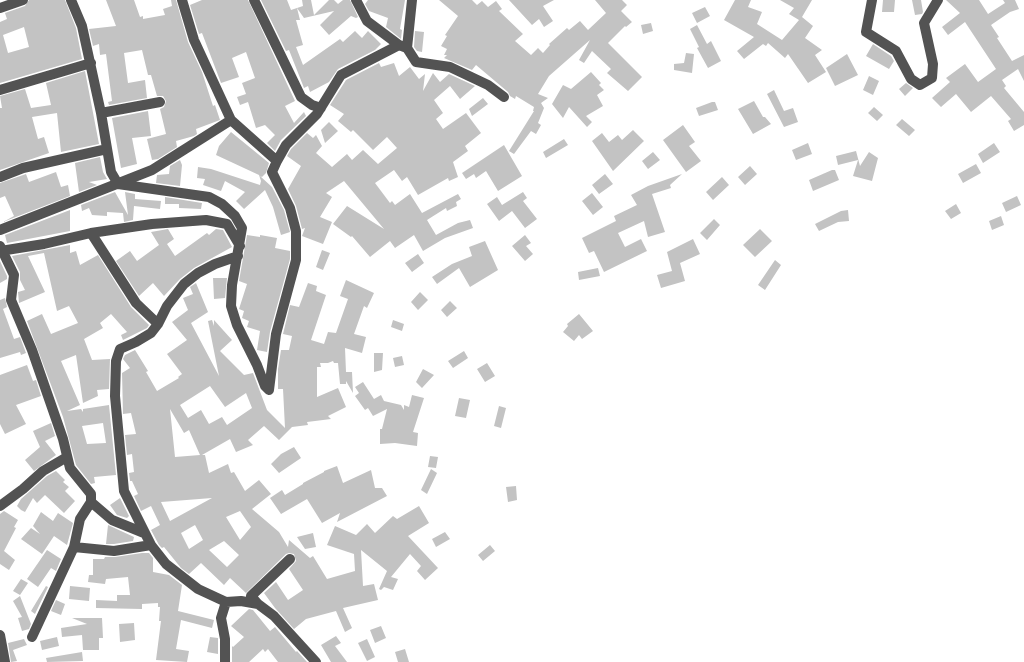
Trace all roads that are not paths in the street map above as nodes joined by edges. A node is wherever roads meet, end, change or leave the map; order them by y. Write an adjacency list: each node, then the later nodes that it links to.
1 (23, 0): 9 (street)
2 (71, 0): 11 (street)
3 (182, 0): 17 (street)
4 (254, 0): 15 (street)
5 (356, 0): 10 (street)
6 (412, 0): 10 (street)
7 (872, 0): 8 (street)
8 (938, 0)
9 (0, 8)
10 (403, 47): 13 (street); 15 (street)
11 (91, 63): 12 (street); 16 (street)
12 (0, 90)
13 (504, 97)
14 (160, 102): 16 (street)
15 (321, 108): 19 (street)
16 (101, 113): 18 (street)
17 (231, 120): 19 (street); 21 (street)
18 (107, 148): 20 (street); 21 (street)
19 (276, 160): 26 (street)
20 (0, 177)
21 (118, 184): 22 (street); 24 (street)
22 (0, 230)
23 (91, 233): 24 (street); 25 (street); 27 (street)
24 (240, 246): 26 (street)
25 (1, 249): 28 (street)
26 (238, 256): 27 (street)
27 (158, 324): 31 (street)
28 (67, 457): 29 (street); 30 (street)
29 (91, 502): 31 (street); 33 (street)
30 (0, 506)
31 (144, 532): 32 (street)
32 (151, 545): 33 (street); 35 (street)
33 (74, 547): 38 (street)
34 (290, 559): 36 (street)
35 (226, 602): 36 (street); 40 (street)
36 (258, 604): 41 (street)
37 (0, 635): 39 (street)
38 (32, 637)
39 (5, 662)
40 (225, 662)
41 (316, 662)

